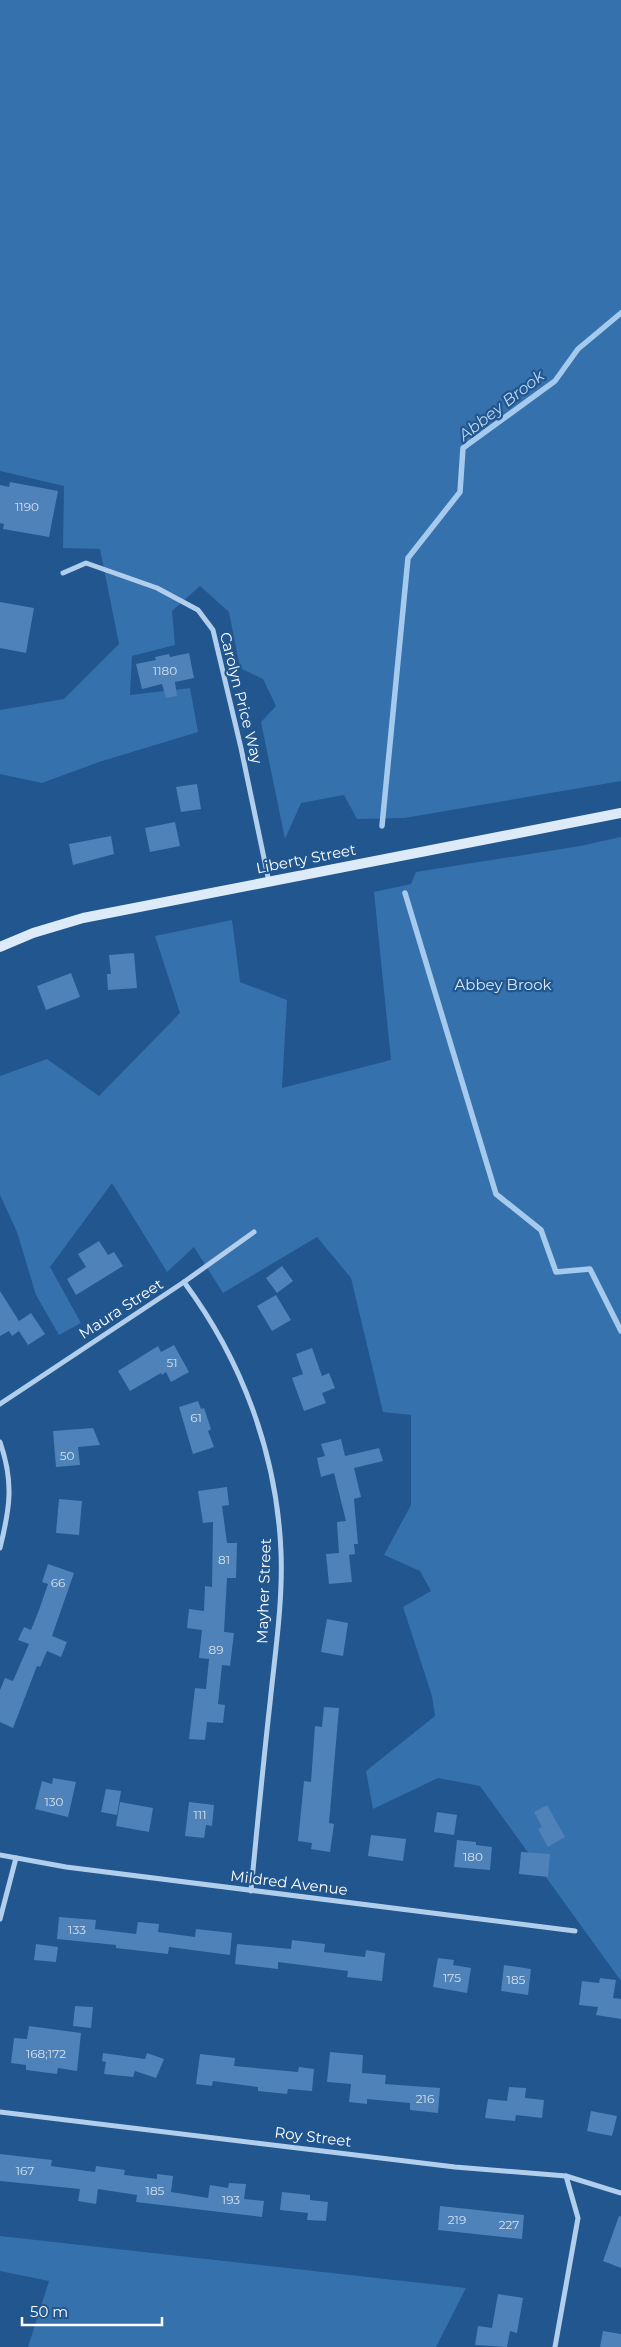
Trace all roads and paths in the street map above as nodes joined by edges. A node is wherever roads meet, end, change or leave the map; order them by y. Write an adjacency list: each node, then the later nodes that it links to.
1 (63, 573): 3 (street, Carolyn Price Way)
2 (621, 813): 3 (main road, Liberty Street)
3 (269, 882): 4 (main road, Liberty Street)
4 (0, 947)
5 (254, 1232): 6 (street, Maura Street)
6 (184, 1282): 7 (street, Maura Street); 12 (street, Mayher Street)
7 (0, 1404)
8 (0, 1442): 9 (street)
9 (0, 1548)
10 (0, 1855): 11 (street, Mildred Avenue)
11 (16, 1858): 12 (street, Mildred Avenue); 13 (street)
12 (251, 1891): 14 (street, Mildred Avenue)
13 (0, 1919)
14 (575, 1931)
15 (0, 2112): 16 (street, Roy Street)
16 (566, 2176): 17 (street, Roy Street); 18 (street)
17 (621, 2193)
18 (555, 2347)

